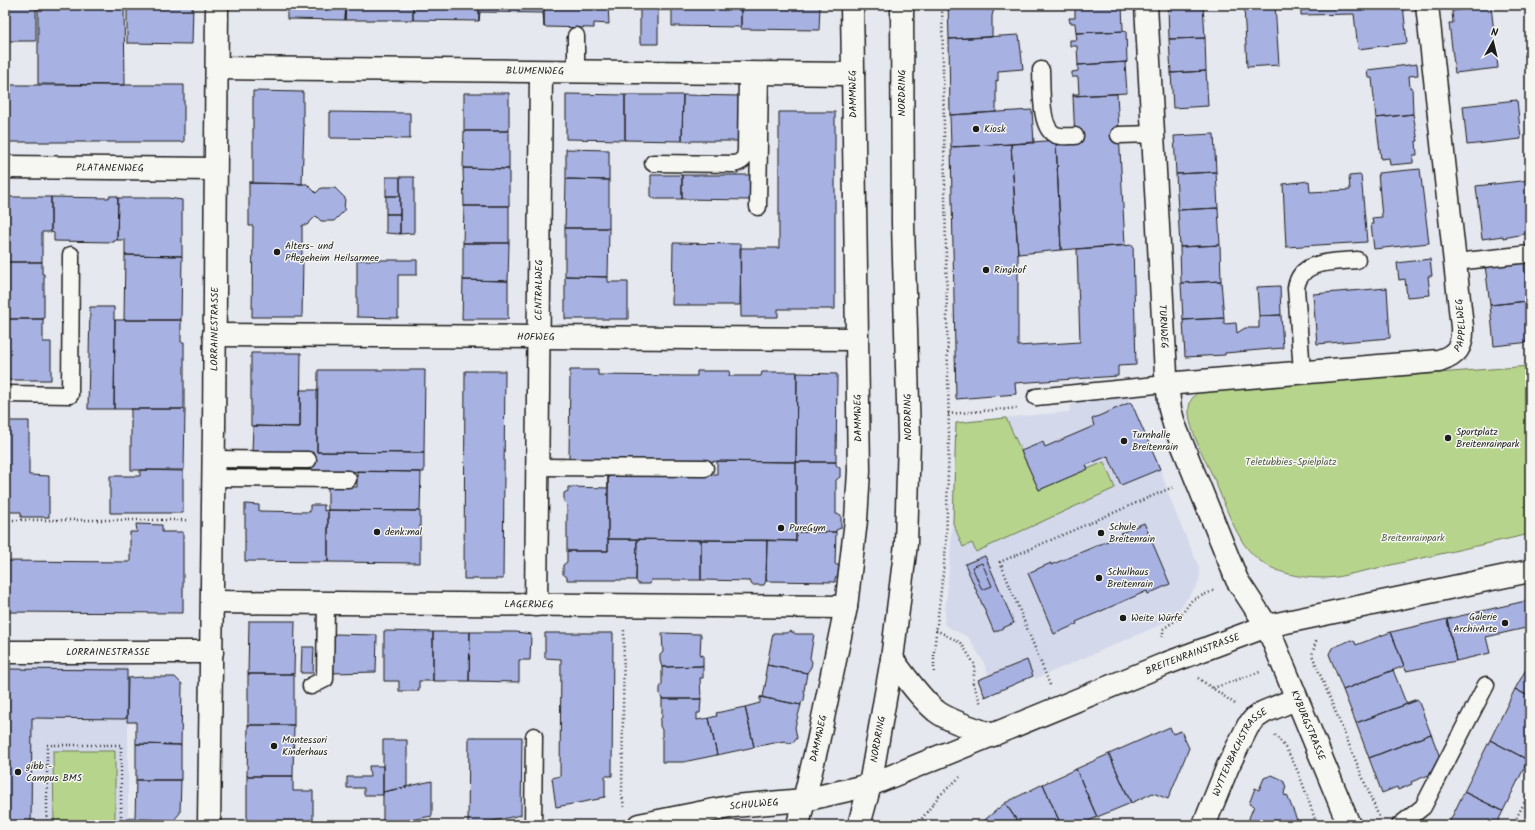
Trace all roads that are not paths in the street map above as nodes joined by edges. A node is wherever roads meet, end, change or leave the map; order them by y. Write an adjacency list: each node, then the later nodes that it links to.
1 (217, 5): 7 (street, LORRAINESTRASSE)
2 (852, 5): 12 (street, DAMMWEG)
3 (902, 5): 44 (street, NORDRING)
4 (1146, 5): 13 (street, TURNWEG)
5 (1427, 5): 23 (street, PAPPELWEG)
6 (576, 36): 10 (lane)
7 (217, 68): 9 (street, BLUMENWEG); 18 (street, LORRAINESTRASSE)
8 (1040, 70): 15 (lane)
9 (541, 72): 10 (street, BLUMENWEG); 25 (street, CENTRALWEG)
10 (576, 72): 11 (street, BLUMENWEG)
11 (754, 74): 12 (street, BLUMENWEG); 16 (lane); 19 (lane)
12 (853, 74): 26 (street, DAMMWEG)
13 (1154, 134): 14 (lane); 28 (street, TURNWEG)
14 (1119, 135)
15 (1075, 136)
16 (653, 163)
17 (5, 167): 18 (street, PLATANENWEG)
18 (215, 168): 24 (street, LORRAINESTRASSE)
19 (758, 207)
20 (1530, 254): 23 (lane)
21 (71, 255): 29 (lane)
22 (1357, 260): 27 (lane)
23 (1455, 262): 27 (street, PAPPELWEG)
24 (214, 335): 25 (street, HOFWEG); 34 (street, LORRAINESTRASSE)
25 (539, 337): 26 (street, HOFWEG); 32 (street, CENTRALWEG)
26 (857, 339): 40 (street, DAMMWEG)
27 (1302, 372): 28 (street, PAPPELWEG)
28 (1166, 384): 30 (lane); 41 (street, TURNWEG)
29 (5, 394)
30 (1036, 397)
31 (308, 460): 34 (lane)
32 (537, 467): 33 (lane); 39 (street, CENTRALWEG)
33 (705, 468)
34 (213, 469): 35 (lane); 37 (street, LORRAINESTRASSE)
35 (348, 479)
36 (1530, 571): 41 (street, BREITENRAINSTRASSE)
37 (213, 602): 38 (street, LAGERWEG); 43 (street, LORRAINESTRASSE)
38 (326, 603): 39 (street, LAGERWEG); 46 (lane)
39 (536, 605): 40 (street, LAGERWEG)
40 (846, 607): 51 (street, DAMMWEG)
41 (1267, 626): 47 (street, KYBURGSTRASSE); 48 (street, BREITENRAINSTRASSE)
42 (5, 652): 43 (street, LORRAINESTRASSE)
43 (212, 652): 53 (street, LORRAINESTRASSE)
44 (892, 659): 48 (street); 50 (street, NORDRING)
45 (1486, 685): 59 (lane)
46 (311, 686)
47 (1296, 699): 52 (street, WYTTENBACHSTRASSE); 58 (street, KYBURGSTRASSE)
48 (993, 735): 50 (street, BREITENRAINSTRASSE)
49 (534, 736): 54 (lane)
50 (870, 785): 51 (street, SCHULWEG); 57 (street, NORDRING)
51 (804, 800): 55 (street, SCHULWEG); 56 (street, DAMMWEG)
52 (1210, 819)
53 (209, 825)
54 (533, 825)
55 (639, 825)
56 (798, 825)
57 (859, 825)
58 (1349, 825)
59 (1400, 825)

